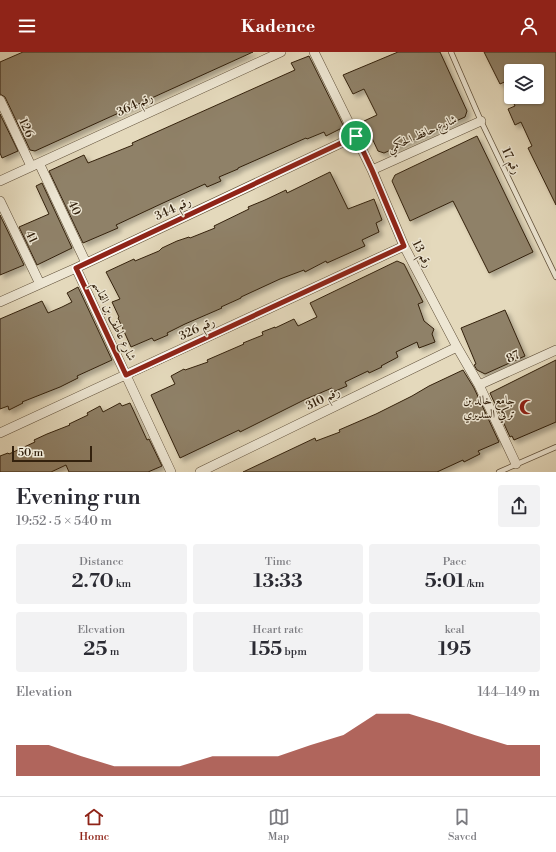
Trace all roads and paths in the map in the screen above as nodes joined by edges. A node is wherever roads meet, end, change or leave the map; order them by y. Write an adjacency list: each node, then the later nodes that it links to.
1 (281, 52): 7 (street, رقم 364)
2 (314, 52): 6 (street, رقم 13)
3 (451, 52): 5 (lane, رقم 17)
4 (0, 100): 7 (street, 126)
5 (481, 121): 8 (street, شارع حافظ الحكمي); 14 (lane, رقم 17)
6 (356, 136): 8 (street, رقم 13); 12 (street, رقم 344)
7 (35, 164): 9 (street, رقم 364); 12 (street, 40)
8 (372, 170): 11 (street, رقم 13)
9 (0, 181)
10 (0, 201): 15 (street, 41)
11 (404, 246): 17 (street, رقم 13); 19 (street, رقم 326)
12 (86, 263): 13 (street, رقم 344)
13 (76, 268): 15 (street, رقم 344); 19 (street, شارع عاطف بن القاسم)
14 (556, 277)
15 (40, 284): 16 (street, رقم 344)
16 (0, 302)
17 (457, 347): 20 (street, رقم 13); 25 (street, رقم 310)
18 (556, 350): 20 (street, 87)
19 (126, 375): 21 (street, رقم 326); 24 (street, شارع عاطف بن القاسم)
20 (479, 385): 23 (street, رقم 13)
21 (0, 433)
22 (556, 448): 23 (lane)
23 (516, 464): 26 (lane)
24 (170, 472)
25 (200, 472)
26 (500, 472)

